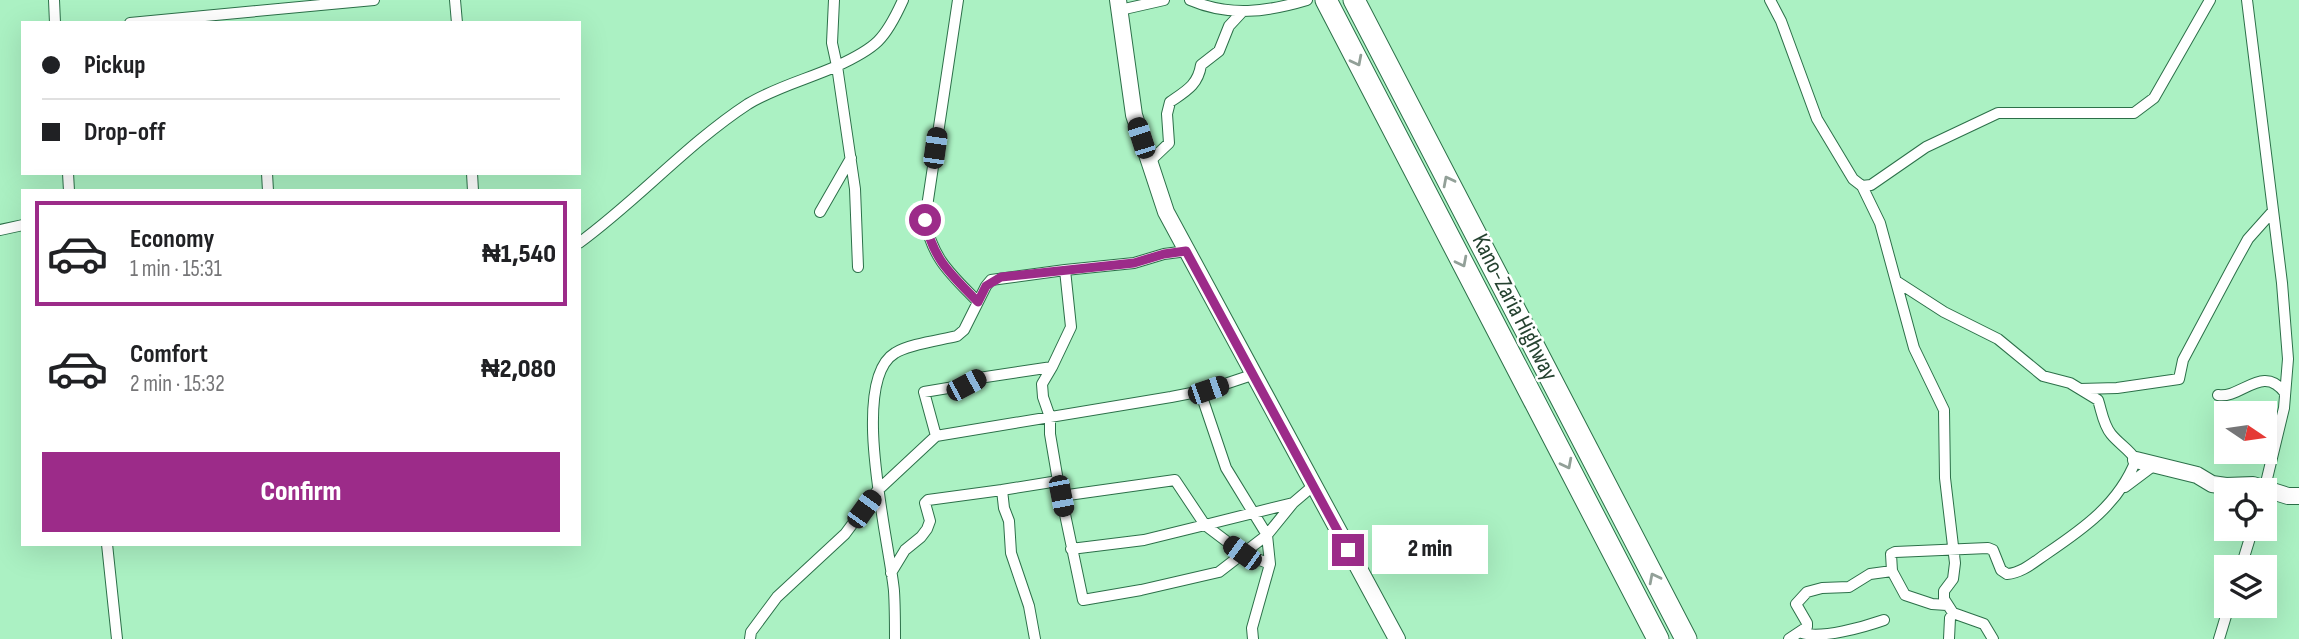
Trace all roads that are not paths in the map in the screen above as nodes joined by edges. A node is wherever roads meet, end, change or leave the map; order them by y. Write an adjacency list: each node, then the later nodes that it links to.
1 (54, 0): 18 (street)
2 (374, 0): 17 (street)
3 (455, 0): 20 (street)
4 (834, 0): 21 (street)
5 (903, 0): 21 (street)
6 (958, 0): 34 (street)
7 (1164, 0): 15 (street)
8 (1191, 0): 16 (street)
9 (1307, 0): 16 (street)
10 (1326, 0): 76 (highway, Kano-Zaria Highway, one-way to 76)
11 (1354, 0): 77 (highway, Kano-Zaria Highway, one-way to 11)
12 (1770, 0): 24 (street)
13 (2210, 0): 24 (street)
14 (2247, 0): 25 (street)
15 (1118, 3): 23 (street)
16 (1242, 12): 23 (street)
17 (251, 18): 19 (street)
18 (55, 21)
19 (178, 21)
20 (457, 21)
21 (837, 66): 22 (street); 29 (street)
22 (851, 159): 26 (street); 31 (street)
23 (1149, 162): 30 (street)
24 (1862, 186): 33 (street)
25 (2273, 211): 37 (street); 39 (street)
26 (820, 212)
27 (21, 225): 28 (street)
28 (0, 230)
29 (581, 242)
30 (1186, 251): 32 (street); 36 (street)
31 (858, 267)
32 (1065, 270): 34 (street); 35 (street)
33 (1896, 281): 37 (street); 61 (street)
34 (978, 302): 51 (street)
35 (1052, 367): 41 (street); 42 (street)
36 (1252, 374): 38 (street); 48 (street)
37 (2080, 389): 43 (street)
38 (1200, 391): 41 (street); 56 (street)
39 (2285, 393): 40 (street); 45 (street)
40 (2218, 395)
41 (1051, 417): 42 (street); 46 (street)
42 (936, 436): 51 (street)
43 (2136, 460): 44 (street); 50 (street)
44 (2153, 466): 47 (street); 50 (street)
45 (2267, 478)
46 (1058, 481): 49 (street); 53 (street)
47 (2214, 484)
48 (1313, 486): 55 (street); 75 (street)
49 (1002, 490): 65 (street); 73 (street)
50 (2121, 490): 61 (street)
51 (877, 491): 65 (street); 71 (street)
52 (2277, 493): 54 (street)
53 (1061, 496): 57 (street); 60 (street)
54 (2299, 496)
55 (1293, 503): 56 (street); 58 (street)
56 (1253, 513): 57 (street); 58 (street)
57 (1205, 526): 60 (street); 62 (street)
58 (1267, 535): 62 (street); 63 (street)
59 (107, 546): 70 (street)
60 (1071, 549): 62 (street)
61 (1953, 550): 64 (street); 66 (street)
62 (1242, 553): 63 (street)
63 (1269, 564): 74 (street)
64 (1892, 571): 66 (street); 69 (street)
65 (891, 573): 72 (street)
66 (1950, 609): 79 (street); 80 (street)
67 (2225, 618): 81 (street)
68 (1884, 620): 69 (street)
69 (1802, 633): 78 (street)
70 (117, 639)
71 (750, 639)
72 (895, 639)
73 (1035, 639)
74 (1253, 639)
75 (1397, 639)
76 (1658, 639)
77 (1686, 639)
78 (1789, 639)
79 (1949, 639)
80 (1993, 639)
81 (2219, 639)

